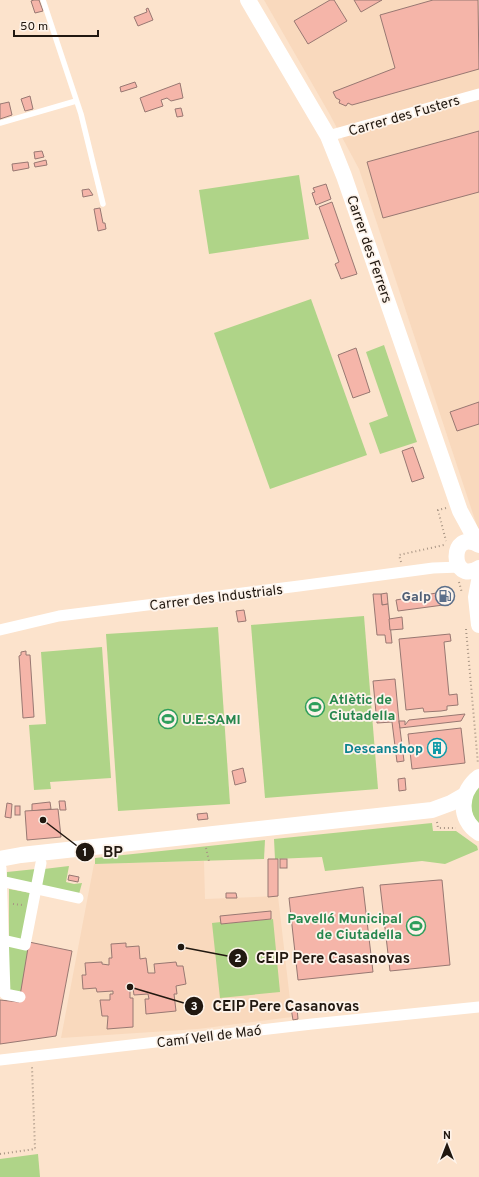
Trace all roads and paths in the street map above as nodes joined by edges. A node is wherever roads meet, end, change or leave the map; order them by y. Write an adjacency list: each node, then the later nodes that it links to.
1 (43, 0): 4 (lane)
2 (248, 0): 6 (street, Carrer des Ferrers)
3 (479, 94): 6 (street, Carrer des Fusters)
4 (76, 101): 5 (lane); 7 (lane)
5 (0, 123)
6 (328, 136): 8 (street, Carrer des Ferrers)
7 (103, 204)
8 (453, 509): 9 (street, Carrer des Ferrers); 10 (street, Carrer des Ferrers); 11 (path)
9 (478, 544): 10 (street)
10 (463, 564): 11 (street, Carrer des Industrials); 13 (street, Carrer des Ferrers); 13 (path)
11 (402, 573): 15 (street, Carrer des Industrials)
12 (479, 581): 13 (street, Carrer des Ferrers)
13 (470, 598): 14 (street, Carrer des Ferrers)
14 (476, 623): 16 (path)
15 (0, 630)
16 (478, 772): 17 (street)
17 (465, 795): 18 (street); 19 (street)
18 (434, 809): 19 (street); 20 (path); 23 (street)
19 (467, 821): 21 (street)
20 (438, 828)
21 (479, 833)
22 (206, 845): 24 (path)
23 (0, 860): 26 (street)
24 (209, 861)
25 (41, 863): 27 (street)
26 (1, 881): 27 (street); 29 (street)
27 (36, 889): 28 (street); 30 (street)
28 (78, 898)
29 (2, 903): 30 (path); 31 (street)
30 (33, 905): 31 (street)
31 (3, 940): 32 (street)
32 (2, 964): 33 (street)
33 (20, 997)
34 (479, 1007): 35 (street, Camí Vell de Maó)
35 (0, 1060)
36 (32, 1060): 37 (path)
37 (0, 1154)

